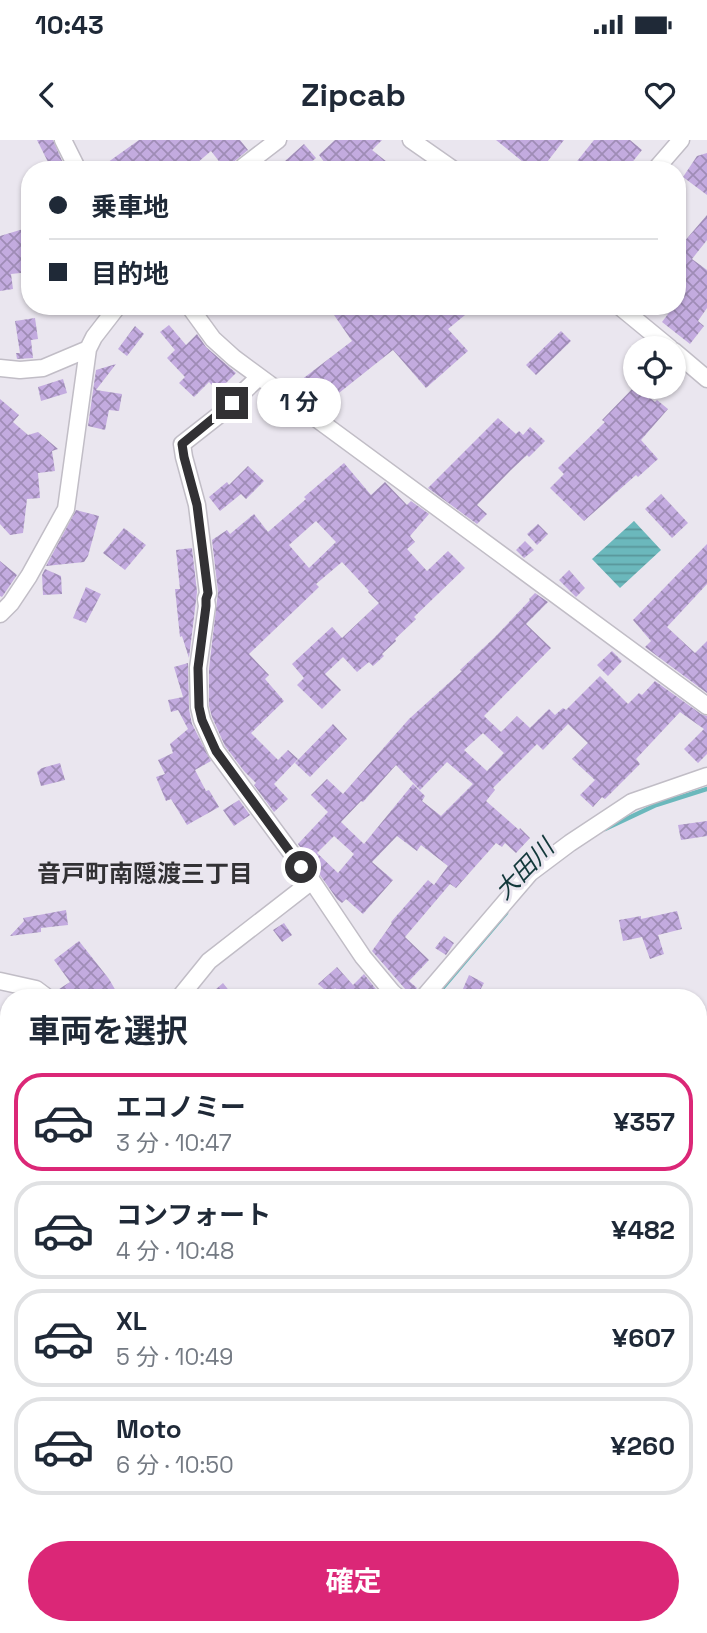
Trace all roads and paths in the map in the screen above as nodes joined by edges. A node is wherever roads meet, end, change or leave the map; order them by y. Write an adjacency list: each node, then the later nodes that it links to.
1 (63, 140): 5 (street)
2 (278, 140): 6 (street)
3 (411, 140): 7 (street)
4 (681, 140): 8 (street)
5 (74, 161)
6 (251, 161)
7 (441, 161)
8 (663, 161)
9 (111, 315): 13 (street)
10 (196, 315): 16 (street)
11 (630, 315): 12 (street)
12 (655, 336)
13 (88, 349): 15 (street); 18 (street)
14 (686, 362): 17 (street)
15 (0, 368)
16 (259, 377): 19 (street); 21 (street)
17 (707, 379)
18 (0, 614)
19 (707, 706)
20 (707, 776): 26 (street)
21 (312, 881): 24 (street); 25 (street)
22 (0, 981): 23 (street)
23 (28, 989)
24 (186, 989)
25 (390, 989)
26 (431, 989)

